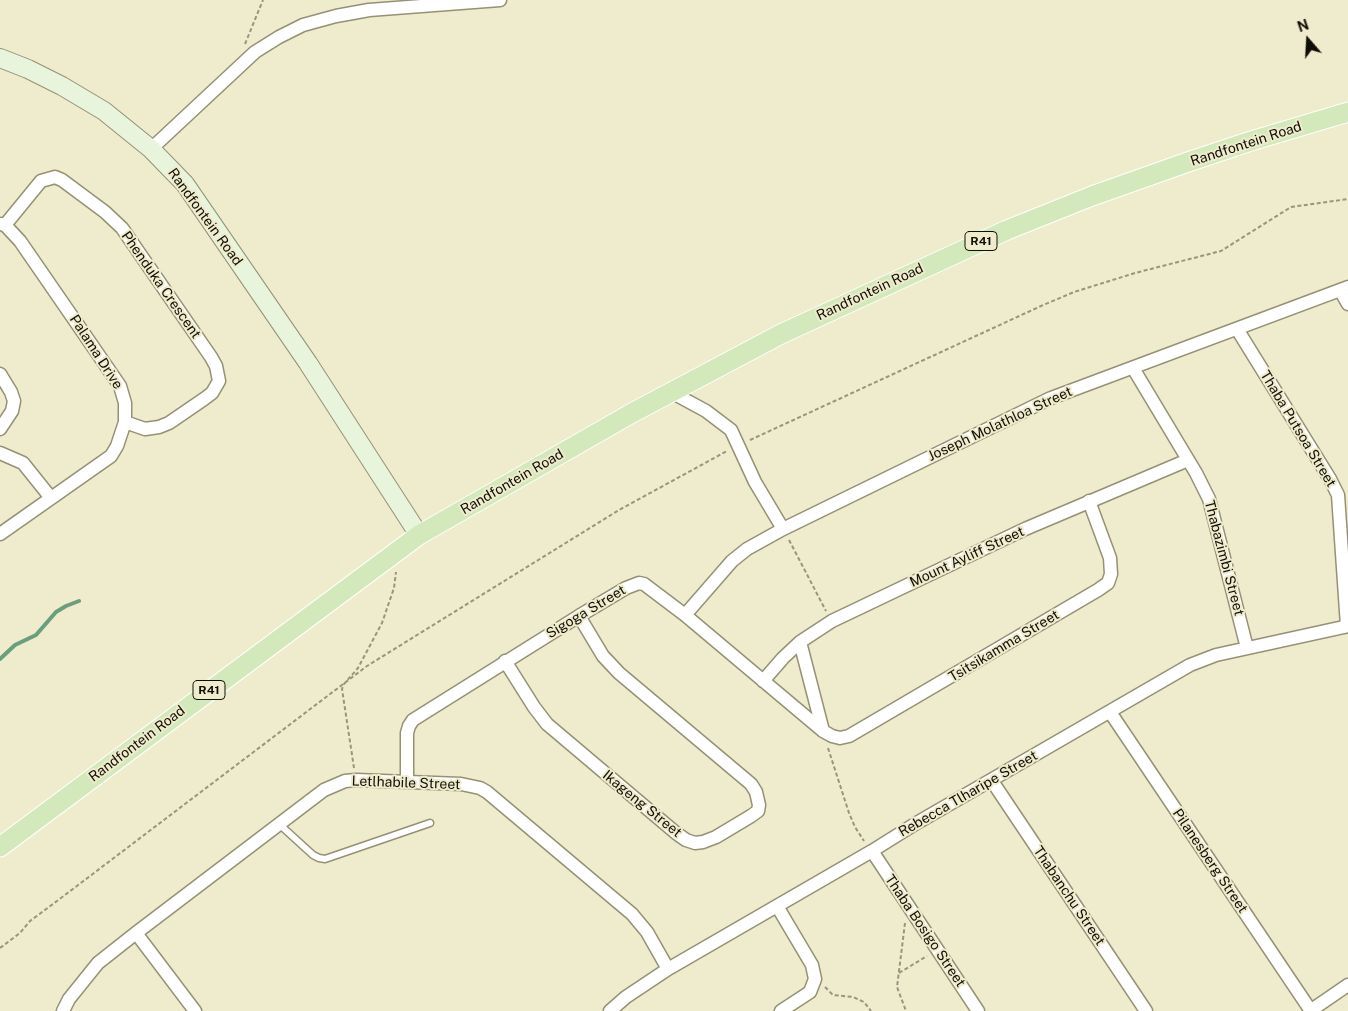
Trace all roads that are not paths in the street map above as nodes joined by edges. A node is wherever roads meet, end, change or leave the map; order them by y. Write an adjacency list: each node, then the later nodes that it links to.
1 (500, 0): 4 (street)
2 (0, 58): 4 (street, Randfontein Road)
3 (1348, 112): 11 (main road, Randfontein Road / R41)
4 (151, 149): 20 (street, Randfontein Road)
5 (3, 225): 12 (street, Palama Drive); 12 (street, Phenduka Crescent)
6 (1344, 289): 7 (street); 8 (street, Joseph Molathloa Street)
7 (1348, 304)
8 (1237, 329): 9 (street, Joseph Molathloa Street); 23 (street, Thaba Putsoa Street)
9 (1133, 368): 15 (street, Thabazimbi Street); 18 (street, Joseph Molathloa Street)
10 (0, 374): 13 (street)
11 (671, 392): 18 (street); 20 (main road, Randfontein Road / R41)
12 (125, 422): 16 (street, Palama Drive)
13 (0, 429)
14 (0, 453): 16 (street)
15 (1188, 460): 17 (street, Mount Ayliff Street); 25 (street, Thabazimbi Street)
16 (51, 498): 19 (street, Palama Drive)
17 (1090, 501): 24 (street, Mount Ayliff Street); 29 (street, Tsitsikamma Street)
18 (783, 529): 21 (street, Joseph Molathloa Street)
19 (0, 534)
20 (419, 535): 34 (main road, Randfontein Road / R41)
21 (685, 615): 22 (street, Sigoga Street); 27 (street, Sigoga Street)
22 (579, 616): 26 (street, Sigoga Street); 26 (street, Ikageng Street)
23 (1347, 626): 25 (street, Rebecca Tlharipe Street)
24 (800, 642): 27 (street, Mount Ayliff Street); 29 (street)
25 (1247, 648): 28 (street, Rebecca Tlharipe Street)
26 (505, 661): 31 (street, Sigoga Street)
27 (763, 681): 29 (street, Sigoga Street)
28 (1110, 712): 30 (street, Rebecca Tlharipe Street); 46 (street, Pilanesberg Street)
29 (823, 731)
30 (992, 781): 35 (street, Rebecca Tlharipe Street); 45 (street, Thabanchu Street)
31 (407, 782): 33 (street, Letlhabile Street); 38 (street, Letlhabile Street)
32 (430, 823): 33 (lane)
33 (279, 824): 37 (street, Letlhabile Street)
34 (0, 847)
35 (872, 851): 36 (street, Rebecca Tlharipe Street); 44 (street, Thaba Bosigo Street)
36 (777, 906): 38 (street, Rebecca Tlharipe Street); 43 (street)
37 (136, 933): 40 (street, Letlhabile Street); 41 (street)
38 (668, 969): 42 (street, Rebecca Tlharipe Street)
39 (1348, 985): 46 (street)
40 (63, 1011)
41 (195, 1011)
42 (610, 1011)
43 (781, 1011)
44 (978, 1011)
45 (1146, 1011)
46 (1310, 1011)

